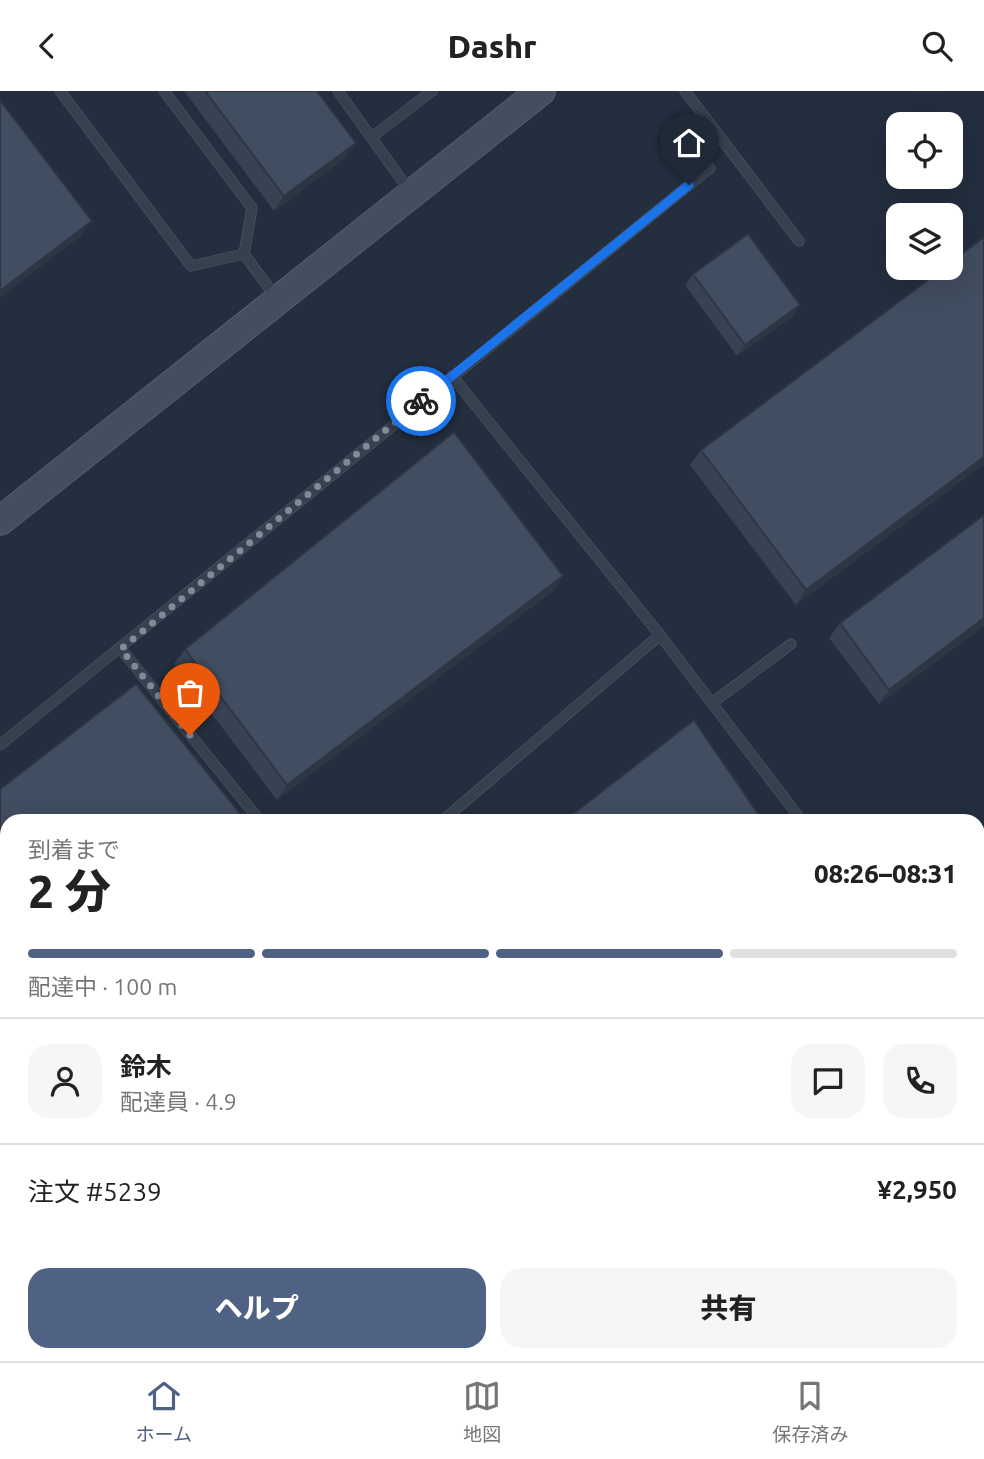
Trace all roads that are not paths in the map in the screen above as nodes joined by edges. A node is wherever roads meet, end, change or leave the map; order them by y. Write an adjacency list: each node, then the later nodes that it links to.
1 (60, 91): 11 (lane)
2 (164, 91): 11 (lane)
3 (338, 91): 7 (lane)
4 (432, 91): 7 (lane)
5 (685, 91): 10 (lane)
6 (535, 93): 9 (street)
7 (372, 137): 9 (lane)
8 (710, 167): 13 (lane)
9 (411, 193): 12 (street)
10 (799, 241)
11 (244, 254): 12 (lane)
12 (277, 299): 14 (street)
13 (452, 376): 15 (lane); 17 (lane)
14 (0, 521)
15 (660, 635): 18 (lane); 21 (lane)
16 (791, 644): 18 (lane)
17 (121, 649): 19 (lane); 20 (lane)
18 (712, 703): 22 (lane)
19 (0, 745)
20 (254, 814)
21 (450, 814)
22 (797, 814)

